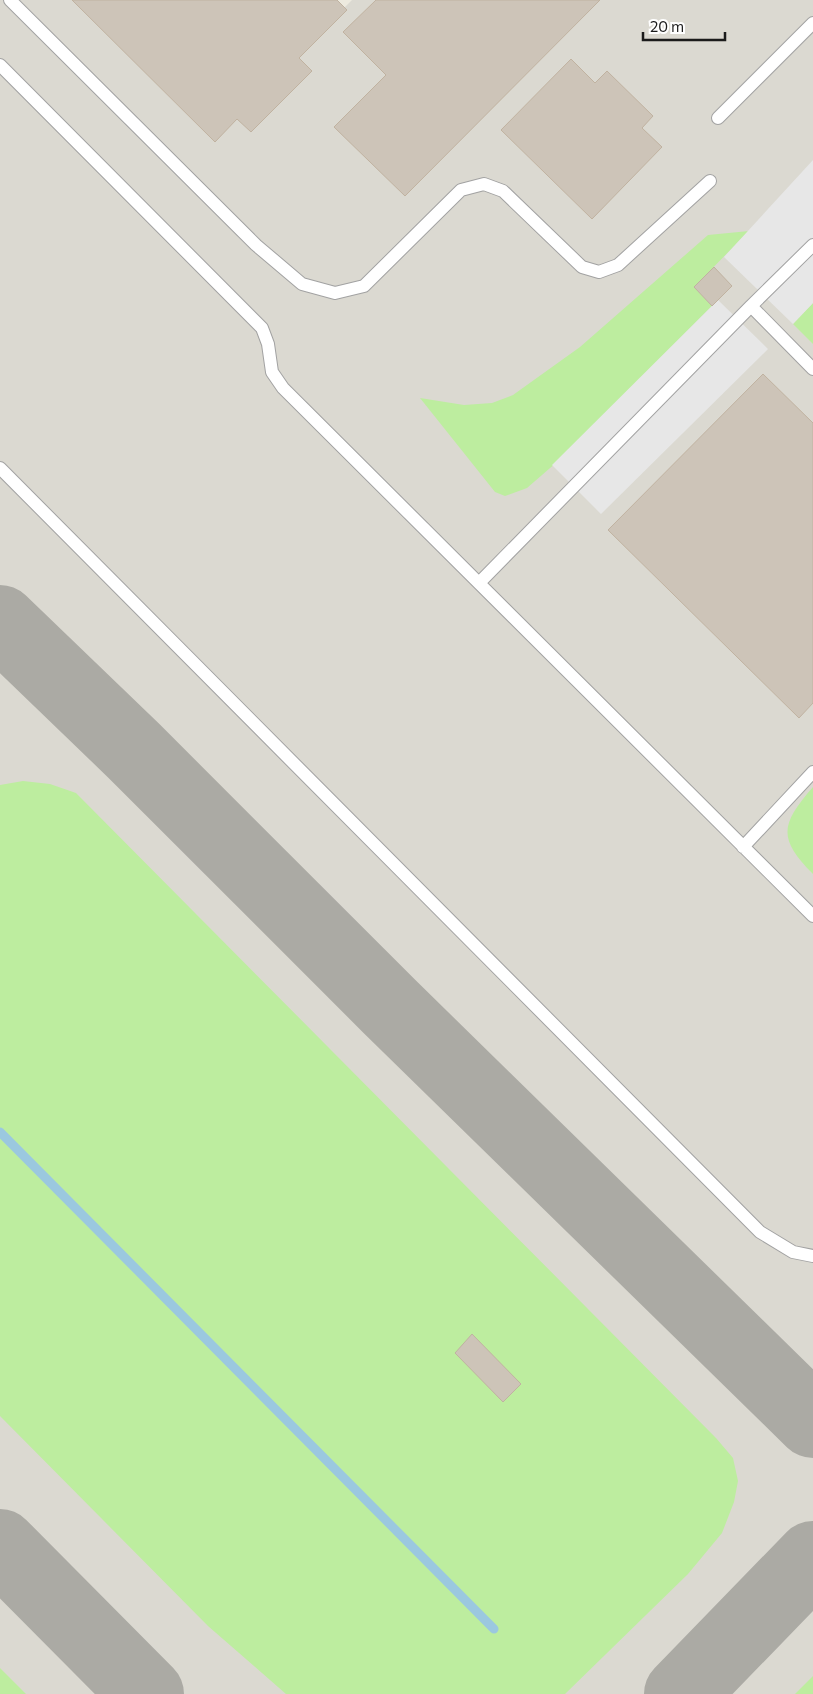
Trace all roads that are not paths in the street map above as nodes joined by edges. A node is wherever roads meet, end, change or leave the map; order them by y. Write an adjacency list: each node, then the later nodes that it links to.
1 (10, 0): 5 (lane)
2 (813, 23): 4 (lane)
3 (0, 65): 10 (lane)
4 (718, 118)
5 (710, 181)
6 (813, 245): 7 (lane)
7 (751, 306): 8 (lane); 10 (lane)
8 (813, 369)
9 (0, 468): 14 (lane)
10 (479, 583): 12 (lane)
11 (813, 772): 12 (lane)
12 (743, 847): 13 (lane)
13 (813, 916)
14 (813, 1256)

